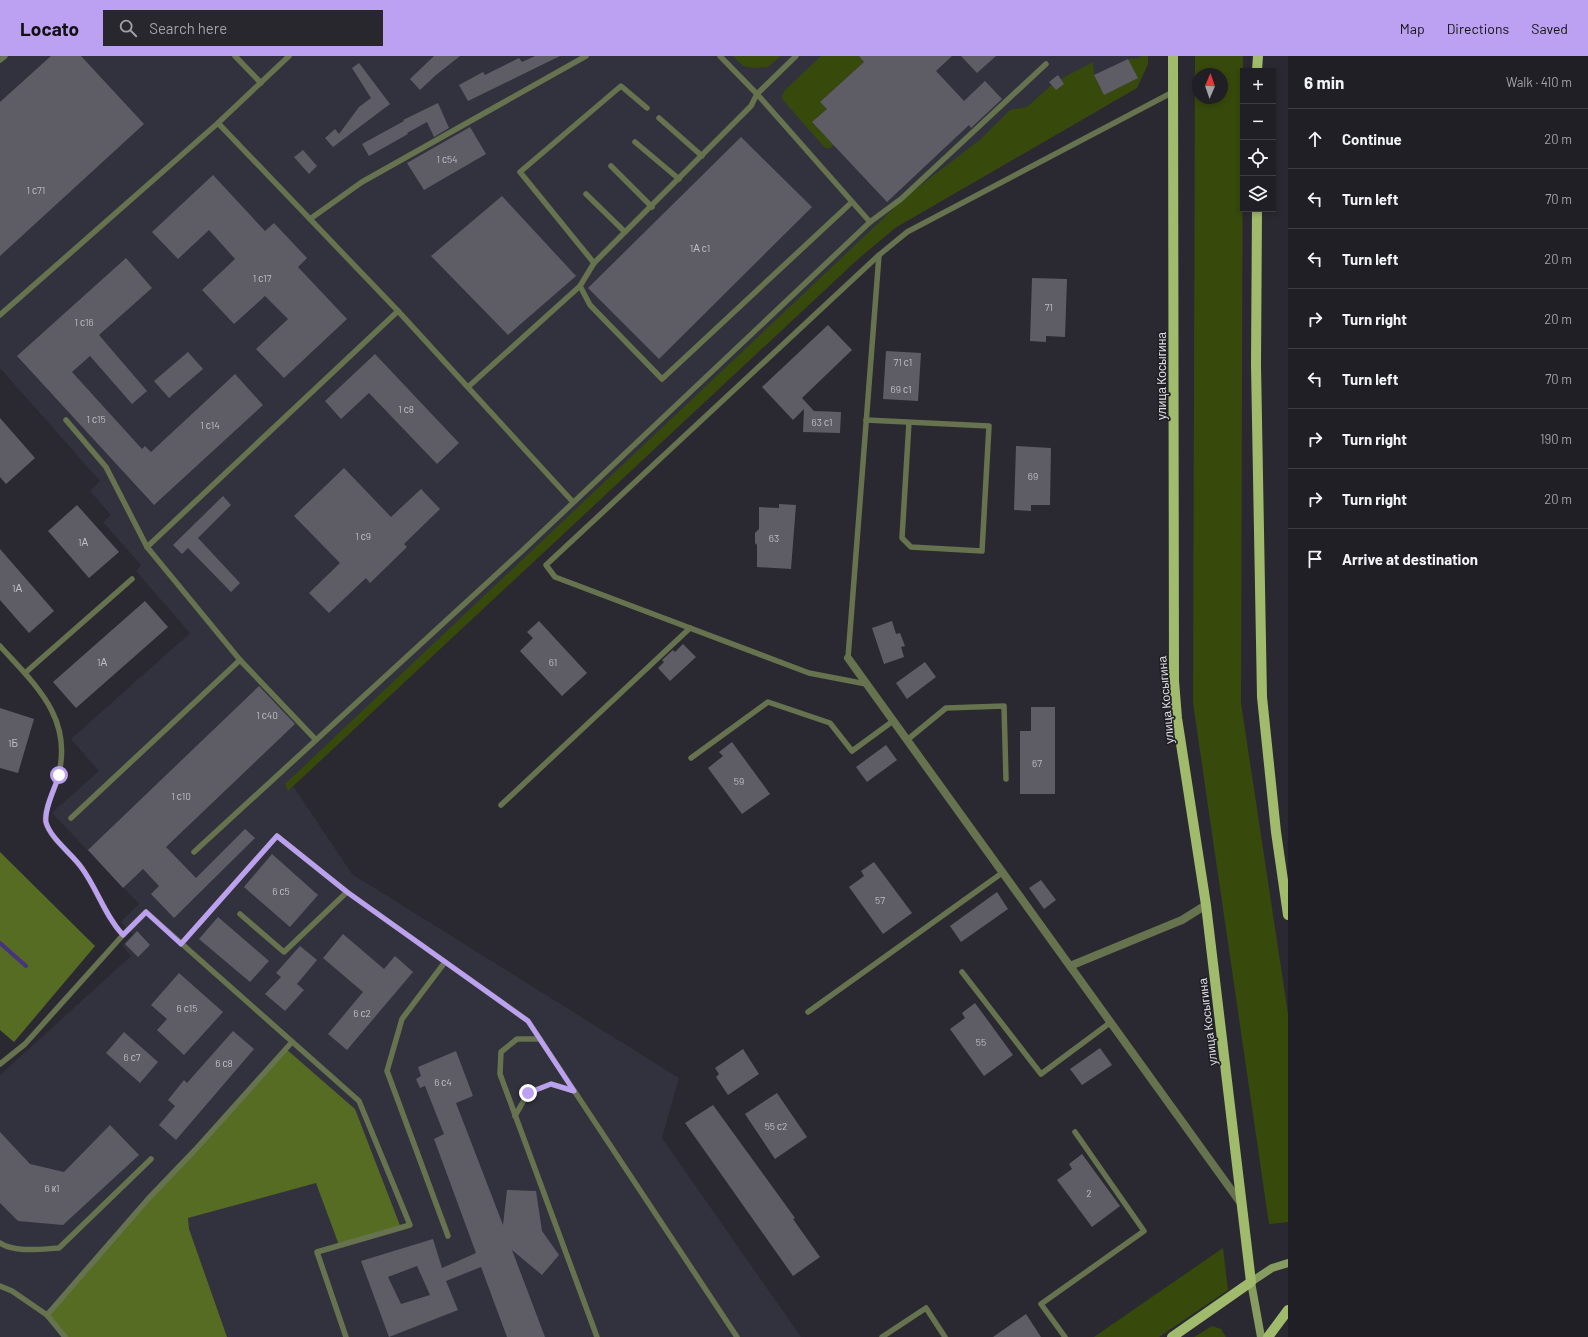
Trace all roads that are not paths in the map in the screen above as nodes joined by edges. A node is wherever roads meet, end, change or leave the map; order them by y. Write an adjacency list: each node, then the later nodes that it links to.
1 (5, 56): 9 (lane)
2 (235, 56): 12 (lane)
3 (289, 56): 12 (lane)
4 (586, 56): 26 (lane)
5 (720, 56): 14 (lane)
6 (796, 56): 14 (lane)
7 (1173, 56): 13 (main road, улица Косыгина)
8 (1258, 56): 11 (main road)
9 (0, 60)
10 (1046, 64): 27 (lane)
11 (1257, 68)
12 (261, 83): 17 (lane)
13 (1173, 92): 29 (lane); 57 (main road, улица Косыгина)
14 (757, 94): 19 (lane); 23 (lane)
15 (647, 108): 30 (lane)
16 (659, 118): 19 (lane)
17 (218, 123): 26 (lane); 33 (lane)
18 (635, 142): 21 (lane)
19 (702, 156): 21 (lane)
20 (611, 166): 24 (lane)
21 (679, 179): 24 (lane)
22 (586, 194): 28 (lane)
23 (852, 202): 27 (lane); 31 (lane)
24 (652, 207): 28 (lane)
25 (1257, 212): 59 (main road)
26 (310, 219): 32 (lane)
27 (870, 222): 38 (lane)
28 (626, 232): 30 (lane)
29 (879, 255): 36 (lane); 41 (lane)
30 (594, 262): 31 (lane)
31 (580, 286): 34 (lane)
32 (398, 311): 34 (lane); 39 (lane)
33 (0, 315)
34 (468, 387): 38 (lane)
35 (66, 420): 39 (lane)
36 (866, 420): 37 (lane); 43 (lane)
37 (909, 422): 37 (lane)
38 (573, 502): 48 (lane)
39 (147, 547): 44 (lane)
40 (132, 579): 45 (lane)
41 (690, 628): 46 (lane); 52 (lane)
42 (0, 646): 45 (lane)
43 (848, 658): 46 (street)
44 (240, 660): 48 (lane); 53 (lane)
45 (24, 673): 60 (lane)
46 (866, 684): 47 (street)
47 (893, 721): 49 (street); 50 (lane)
48 (316, 740): 54 (lane)
49 (907, 740): 51 (lane); 55 (street)
50 (691, 758)
51 (1006, 779)
52 (501, 805)
53 (71, 818)
54 (194, 852)
55 (1002, 873): 63 (street); 65 (lane)
56 (347, 892): 58 (lane); 61 (lane); 62 (lane)
57 (1206, 905): 63 (street); 74 (main road, улица Косыгина)
58 (240, 914)
59 (1288, 915)
60 (123, 935): 61 (lane); 69 (lane)
61 (181, 944): 68 (lane)
62 (445, 962): 67 (lane); 75 (lane)
63 (1070, 966): 66 (street)
64 (962, 972): 66 (lane)
65 (808, 1012)
66 (1111, 1022): 74 (street)
67 (540, 1039): 70 (lane); 71 (lane)
68 (292, 1042): 81 (lane); 83 (lane)
69 (0, 1064)
70 (574, 1091): 71 (lane); 85 (lane)
71 (515, 1116): 84 (lane)
72 (1075, 1132): 88 (lane)
73 (151, 1159): 76 (lane)
74 (1240, 1202): 78 (main road, улица Косыгина)
75 (448, 1236)
76 (0, 1243)
77 (1288, 1263): 78 (main road)
78 (1251, 1282): 89 (main road); 90 (main road, улица Косыгина)
79 (0, 1286): 81 (lane)
80 (1288, 1310): 91 (main road)
81 (47, 1315): 82 (lane)
82 (65, 1337)
83 (346, 1337)
84 (597, 1337)
85 (737, 1337)
86 (882, 1337): 87 (lane)
87 (945, 1337)
88 (1064, 1337)
89 (1172, 1337)
90 (1262, 1337)
91 (1268, 1337)

